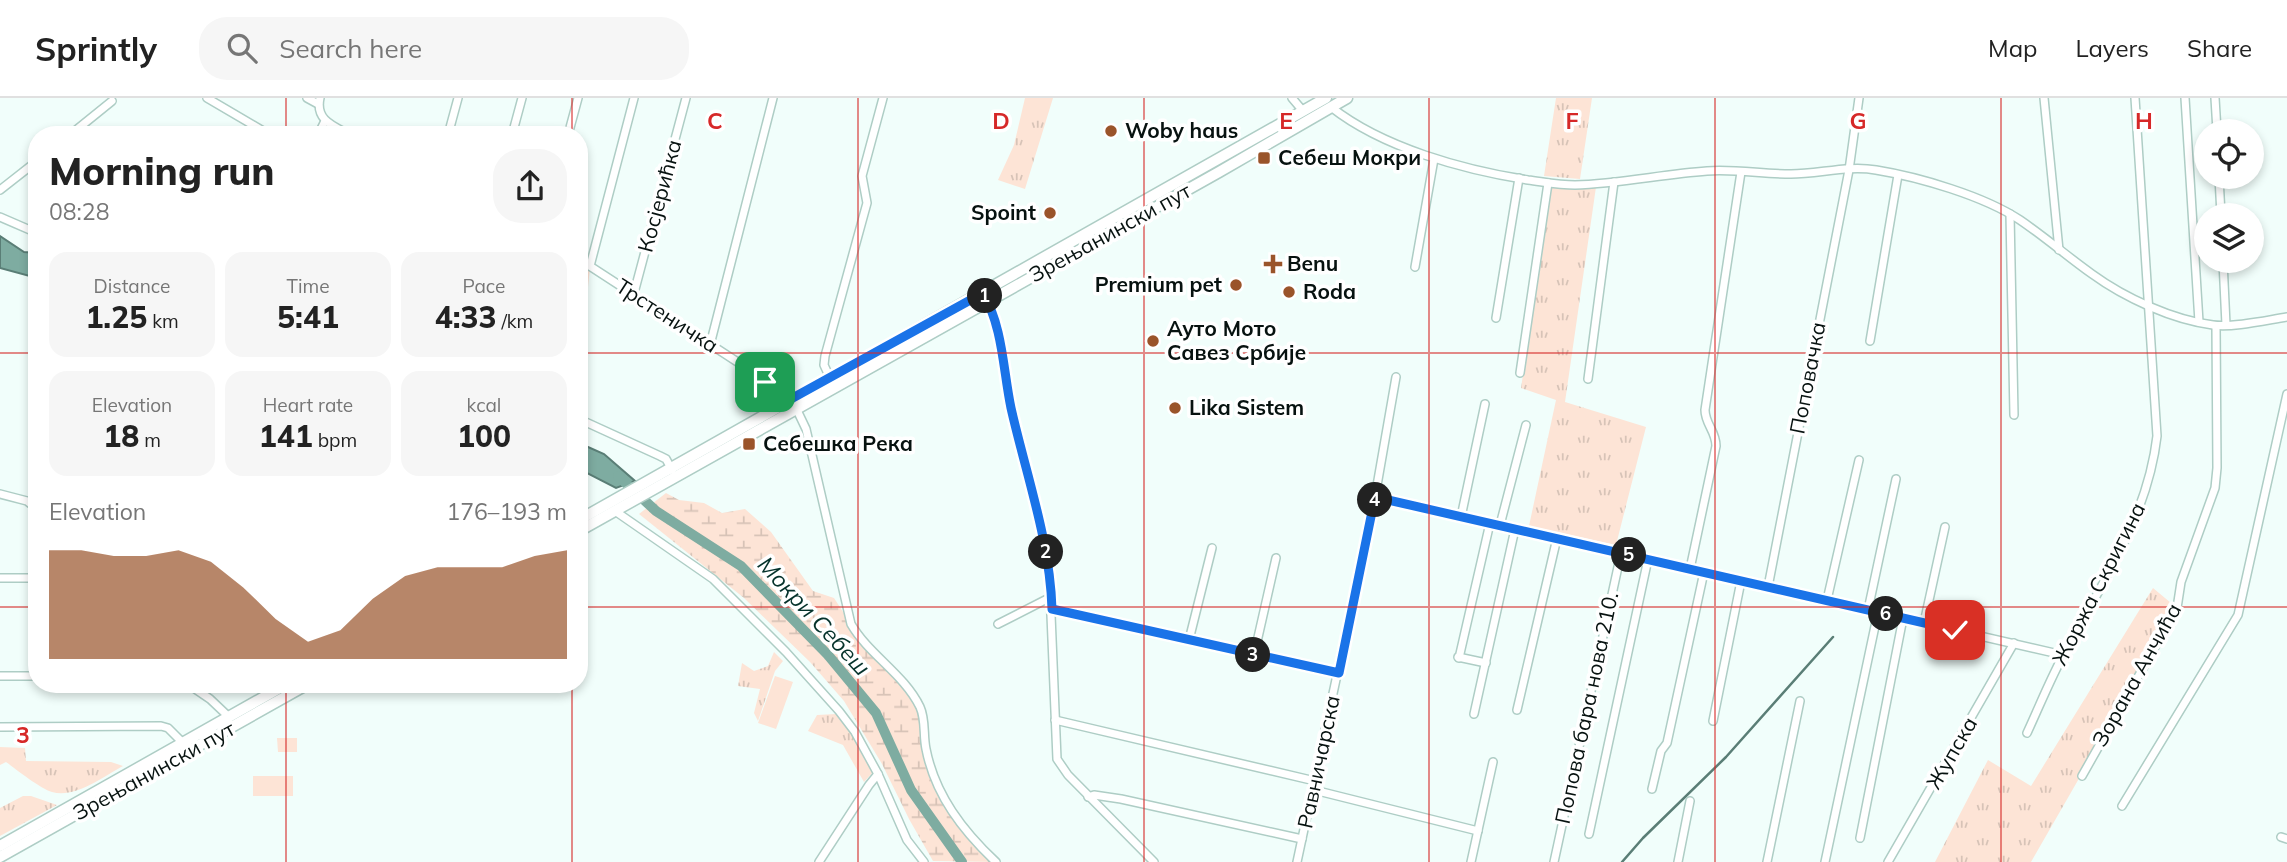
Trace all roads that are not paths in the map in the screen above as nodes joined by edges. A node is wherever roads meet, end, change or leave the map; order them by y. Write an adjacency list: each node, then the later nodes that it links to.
1 (207, 98): 24 (street)
2 (307, 98): 18 (street)
3 (458, 98): 27 (street)
4 (522, 98): 28 (street)
5 (578, 98): 29 (street)
6 (634, 98): 43 (street)
7 (686, 98): 46 (street, Косјерићка)
8 (773, 98): 55 (street)
9 (883, 98): 58 (street)
10 (1292, 98): 20 (street)
11 (1347, 98): 19 (main road, Зрењанински пут)
12 (1859, 98): 32 (street, Поповачка)
13 (2043, 98): 42 (street)
14 (2135, 98): 48 (street, Жоржа Скригина)
15 (2185, 98): 51 (street)
16 (2215, 98): 21 (street)
17 (113, 101): 23 (street)
18 (319, 101): 22 (street)
19 (1329, 103): 20 (main road, Зрењанински пут); 30 (street); 47 (main road, Зрењанински пут)
20 (1303, 111): 47 (main road, Зрењанински пут)
21 (2216, 119)
22 (325, 121): 25 (street); 26 (street)
23 (81, 126)
24 (255, 126)
25 (322, 126)
26 (334, 126)
27 (450, 126)
28 (514, 126)
29 (570, 126)
30 (1434, 159): 35 (street); 44 (street)
31 (28, 168): 38 (street)
32 (1849, 170): 33 (street); 34 (street); 92 (street, Поповачка)
33 (1741, 172): 36 (street); 87 (street)
34 (1898, 175): 39 (street); 54 (street)
35 (1519, 178): 37 (street); 50 (street)
36 (1614, 181): 37 (street); 59 (street)
37 (1548, 183): 56 (street)
38 (0, 190)
39 (2010, 214): 42 (street); 64 (street)
40 (0, 217): 41 (street)
41 (28, 229)
42 (2059, 250): 48 (street)
43 (590, 266): 46 (street, Трстеничка)
44 (1415, 267)
45 (2224, 273): 52 (street)
46 (634, 293): 55 (street, Трстеничка)
47 (985, 297): 58 (main road, Зрењанински пут); 63 (main road, Зрењанински пут); 93 (street)
48 (2149, 306): 51 (street); 103 (street, Жоржа Скригина)
49 (2287, 317): 52 (street)
50 (1496, 318)
51 (2199, 322): 53 (street)
52 (2226, 325): 53 (street)
53 (2216, 326): 123 (street, Зорана Анчића)
54 (1870, 341)
55 (710, 345): 62 (street, Трстеничка)
56 (1520, 373)
57 (1396, 377): 71 (street, Равничарска)
58 (830, 378): 62 (main road, Зрењанински пут)
59 (1588, 379)
60 (2287, 394): 129 (street)
61 (1485, 404): 76 (street)
62 (780, 405): 68 (main road, Зрењанински пут)
63 (796, 408): 68 (main road, Зрењанински пут); 138 (street)
64 (2014, 415)
65 (588, 423): 68 (street)
66 (1526, 425): 79 (street)
67 (1859, 460): 94 (street)
68 (674, 472): 72 (main road, Зрењанински пут)
69 (1896, 479): 96 (street)
70 (0, 494): 73 (street)
71 (1375, 497): 76 (street); 106 (street, Равничарска)
72 (628, 498): 74 (main road, Зрењанински пут); 75 (main road, Зрењанински пут)
73 (27, 501)
74 (615, 511): 78 (main road, Зрењанински пут); 122 (street)
75 (588, 516)
76 (1461, 517): 77 (street)
77 (1490, 523): 79 (street); 105 (street)
78 (588, 526)
79 (1500, 526): 81 (street)
80 (1945, 527): 99 (street)
81 (1516, 529): 82 (street); 105 (street)
82 (1557, 538): 84 (street); 113 (street)
83 (1212, 548): 101 (street)
84 (1620, 553): 86 (street); 142 (street, Попова бара нова 210.)
85 (1276, 558): 104 (street)
86 (1648, 559): 87 (street); 131 (street)
87 (1690, 569): 88 (street)
88 (1704, 572): 91 (street); 125 (street)
89 (0, 578): 90 (street)
90 (28, 578)
91 (1741, 581): 92 (street); 117 (street)
92 (1768, 587): 94 (street)
93 (1051, 597): 95 (street); 100 (street)
94 (1827, 600): 96 (street)
95 (1052, 609): 101 (street); 116 (street)
96 (1868, 610): 97 (street)
97 (1878, 612): 98 (street); 145 (street)
98 (1903, 618): 99 (street); 132 (street)
99 (1924, 623): 102 (street)
100 (998, 624)
101 (1189, 640): 104 (street)
102 (2014, 643): 103 (street); 146 (street, Жупска)
103 (2063, 654): 119 (street, Жоржа Скригина)
104 (1254, 655): 106 (street)
105 (1486, 663): 114 (street)
106 (1339, 673): 124 (street, Равничарска)
107 (0, 676): 108 (street)
108 (28, 676)
109 (201, 693): 115 (street)
110 (271, 693): 115 (main road, Зрењанински пут)
111 (292, 693): 135 (main road, Зрењанински пут)
112 (1800, 701): 144 (street)
113 (1517, 710)
114 (1474, 714)
115 (229, 717): 120 (main road, Зрењанински пут)
116 (1055, 720): 124 (street); 127 (street)
117 (1713, 721)
118 (0, 727): 120 (street)
119 (2027, 733)
120 (183, 743): 134 (main road, Зрењанински пут)
121 (1493, 762): 130 (street)
122 (878, 774): 136 (street); 137 (street)
123 (2081, 776)
124 (1315, 780): 126 (street, Равничарска)
125 (1652, 789)
126 (1314, 790): 130 (street); 133 (street, Равничарска)
127 (1088, 797): 133 (street); 139 (street)
128 (1690, 801): 143 (street)
129 (2122, 806)
130 (1478, 831): 141 (street)
131 (1589, 834)
132 (1860, 838)
133 (1302, 839): 140 (street, Равничарска)
134 (0, 846)
135 (0, 857)
136 (819, 862)
137 (924, 862)
138 (996, 862)
139 (1154, 862)
140 (1297, 862)
141 (1471, 862)
142 (1554, 862)
143 (1678, 862)
144 (1768, 862)
145 (1825, 862)
146 (1888, 862)

